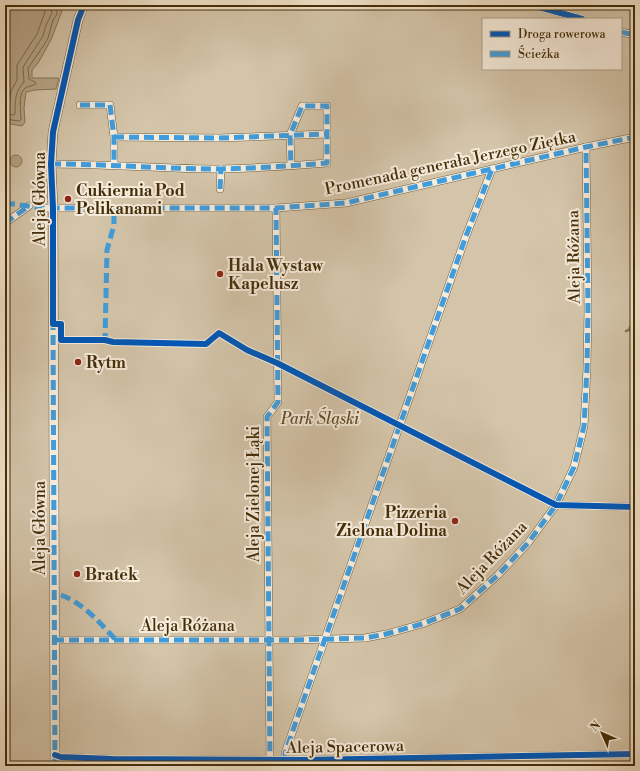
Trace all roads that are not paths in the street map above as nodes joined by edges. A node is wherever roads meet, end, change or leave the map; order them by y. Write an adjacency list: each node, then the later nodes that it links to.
1 (84, 5): 14 (street, Aleja Główna)
2 (532, 5): 4 (street)
3 (555, 5): 4 (street)
4 (566, 14): 5 (street)
5 (579, 18)
6 (622, 32): 7 (street)
7 (635, 35)
8 (80, 105): 11 (street)
9 (327, 134): 10 (street); 10 (street); 16 (street, Promenada generała Jerzego Ziętka)
10 (290, 135): 11 (street); 16 (street)
11 (114, 136): 15 (street)
12 (635, 137): 13 (street, Promenada generała Jerzego Ziętka)
13 (586, 147): 18 (street, Promenada generała Jerzego Ziętka); 24 (street, Aleja Różana)
14 (51, 164): 15 (street, Promenada generała Jerzego Ziętka); 21 (street, Aleja Główna)
15 (114, 165): 17 (street, Promenada generała Jerzego Ziętka)
16 (291, 165): 17 (street, Promenada generała Jerzego Ziętka)
17 (221, 169): 19 (street)
18 (492, 169): 22 (street, Promenada generała Jerzego Ziętka); 28 (street)
19 (220, 189)
20 (29, 206): 23 (street)
21 (49, 208): 22 (street, Promenada generała Jerzego Ziętka); 26 (street, Aleja Główna)
22 (276, 208): 27 (street, Aleja Zielonej Łąki)
23 (5, 223)
24 (556, 505): 25 (street); 28 (street, Aleja Różana)
25 (635, 507)
26 (54, 640): 27 (street, Aleja Różana); 30 (street, Aleja Główna)
27 (268, 640): 28 (street, Aleja Różana); 33 (street, Aleja Zielonej Łąki)
28 (325, 640): 31 (street)
29 (635, 754): 31 (street, Aleja Spacerowa)
30 (55, 755): 32 (street, Aleja Spacerowa); 34 (street, Aleja Główna)
31 (285, 760): 33 (street, Aleja Spacerowa)
32 (236, 763): 33 (street, Aleja Spacerowa)
33 (269, 763)
34 (54, 766)

